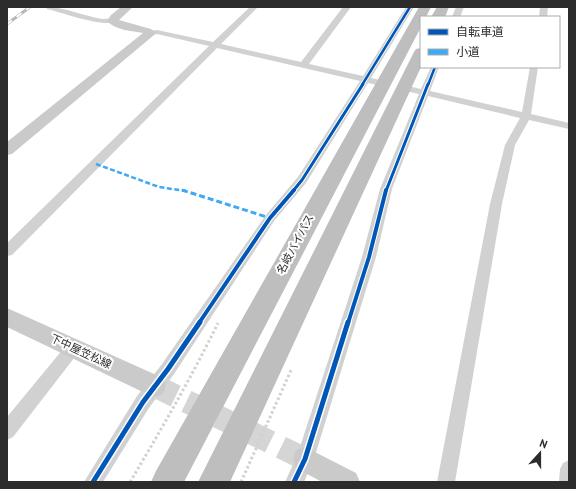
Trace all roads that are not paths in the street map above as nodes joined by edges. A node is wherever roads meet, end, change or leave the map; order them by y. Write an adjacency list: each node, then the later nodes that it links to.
1 (50, 7): 9 (street)
2 (254, 7): 11 (street)
3 (347, 7): 13 (street)
4 (410, 7): 16 (street)
5 (425, 7): 16 (highway, 名岐バイパス)
6 (443, 7): 8 (highway)
7 (122, 9): 9 (street)
8 (438, 16)
9 (112, 21): 10 (street)
10 (150, 33): 11 (street); 20 (street)
11 (216, 46): 13 (street); 21 (street)
12 (420, 58): 17 (highway)
13 (303, 65): 16 (street)
14 (433, 68): 17 (street)
15 (534, 68): 18 (street)
16 (374, 82): 24 (street); 29 (highway, 名岐バイパス)
17 (414, 91): 18 (street); 26 (street); 30 (highway)
18 (526, 116): 19 (street); 33 (street)
19 (569, 126)
20 (7, 150)
21 (7, 251)
22 (7, 317): 23 (street, 下中屋笠松線)
23 (73, 348): 24 (street, 下中屋笠松線); 25 (street)
24 (155, 386): 28 (street)
25 (7, 431)
26 (305, 459): 31 (street); 32 (street)
27 (569, 470): 34 (street)
28 (93, 482)
29 (167, 482)
30 (214, 482)
31 (294, 482)
32 (347, 482)
33 (446, 482)
34 (568, 482)

